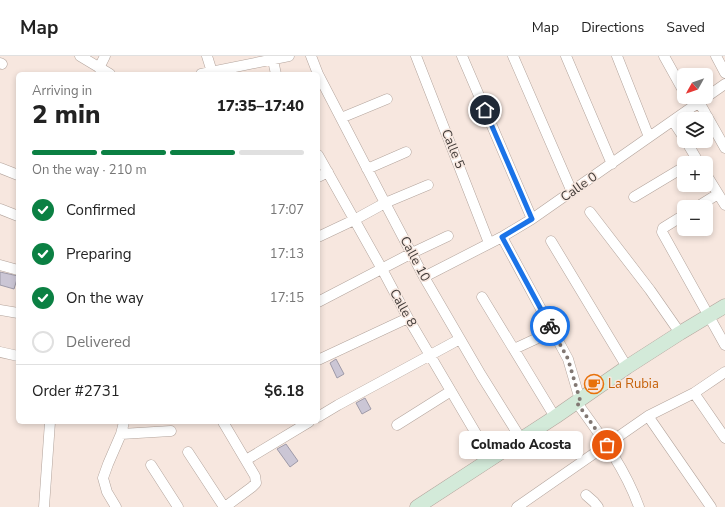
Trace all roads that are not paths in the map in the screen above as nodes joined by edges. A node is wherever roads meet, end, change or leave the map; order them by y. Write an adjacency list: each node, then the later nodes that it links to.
1 (80, 56): 14 (street)
2 (105, 56): 14 (street)
3 (207, 56): 16 (street)
4 (289, 56): 13 (street)
5 (311, 56): 18 (street, Calle 10)
6 (416, 56): 57 (street, Calle 5)
7 (462, 56): 50 (street)
8 (513, 56): 41 (street)
9 (566, 56): 32 (street)
10 (618, 56): 28 (street)
11 (664, 56): 21 (street)
12 (716, 56): 19 (street)
13 (272, 58): 16 (street); 17 (street)
14 (99, 68): 15 (street)
15 (106, 72)
16 (212, 72)
17 (276, 72)
18 (317, 72)
19 (725, 73)
20 (320, 78): 25 (street, Calle 10)
21 (677, 79)
22 (725, 84): 24 (street, Calle 0)
23 (387, 99): 25 (street)
24 (696, 105): 26 (street, Calle 0); 29 (street)
25 (341, 118): 34 (street, Calle 10)
26 (674, 121): 27 (street); 28 (street, Calle 0)
27 (677, 126)
28 (649, 137): 32 (street, Calle 0)
29 (725, 148)
30 (406, 152): 34 (street)
31 (320, 158): 36 (street, Calle 8)
32 (612, 164): 41 (street, Calle 0)
33 (0, 168): 37 (street)
34 (367, 169): 45 (street, Calle 10)
35 (677, 171): 43 (street)
36 (328, 172): 38 (street); 52 (street, Calle 8)
37 (16, 174)
38 (320, 176)
39 (428, 184): 45 (street)
40 (713, 186): 42 (street)
41 (572, 192): 50 (street, Calle 0)
42 (718, 194): 44 (street); 46 (street)
43 (634, 197)
44 (708, 200)
45 (385, 203): 52 (street); 58 (street, Calle 10)
46 (725, 205)
47 (0, 209): 49 (street)
48 (590, 212): 71 (street)
49 (16, 215)
50 (532, 219): 55 (street, Calle 0)
51 (677, 219): 68 (street)
52 (354, 220): 54 (street); 60 (street, Calle 8)
53 (448, 236): 58 (street)
54 (320, 237)
55 (502, 237): 57 (street, Calle 0); 70 (street)
56 (551, 242): 79 (street)
57 (489, 243): 62 (street, Calle 0)
58 (412, 253): 60 (street); 62 (street, Calle 10)
59 (0, 264): 61 (street)
60 (382, 268): 64 (street); 69 (street, Calle 8)
61 (16, 269)
62 (424, 276): 72 (street, Calle 10)
63 (482, 297): 74 (street)
64 (320, 301)
65 (725, 306): 68 (main road)
66 (0, 310): 67 (street)
67 (16, 312)
68 (708, 316): 71 (main road); 73 (street)
69 (408, 318): 76 (street, Calle 8); 78 (street)
70 (553, 331): 74 (street); 83 (street)
71 (680, 333): 79 (main road)
72 (460, 339): 76 (street); 95 (street, Calle 10)
73 (725, 345)
74 (514, 349): 86 (street)
75 (0, 352): 77 (street)
76 (430, 355): 81 (street, Calle 8); 84 (street)
77 (16, 356)
78 (320, 359)
79 (627, 367): 83 (main road)
80 (725, 372): 82 (street)
81 (451, 391): 91 (street); 98 (street, Calle 8)
82 (694, 393): 85 (street); 94 (street)
83 (579, 402): 86 (main road); 96 (street)
84 (320, 416)
85 (648, 416): 96 (street); 110 (street)
86 (555, 417): 95 (main road)
87 (50, 424): 102 (street)
88 (124, 424): 93 (street)
89 (224, 424): 99 (street)
90 (306, 424): 99 (street)
91 (396, 425)
92 (171, 431): 93 (street)
93 (121, 434): 103 (street)
94 (725, 438)
95 (521, 439): 98 (main road)
96 (607, 445): 107 (street); 109 (street)
97 (188, 452): 105 (street)
98 (491, 459): 106 (main road)
99 (246, 460): 105 (street)
100 (151, 465): 104 (street)
101 (586, 495): 108 (street)
102 (44, 507)
103 (116, 507)
104 (178, 507)
105 (224, 507)
106 (417, 507)
107 (517, 507)
108 (598, 507)
109 (639, 507)
110 (711, 507)

